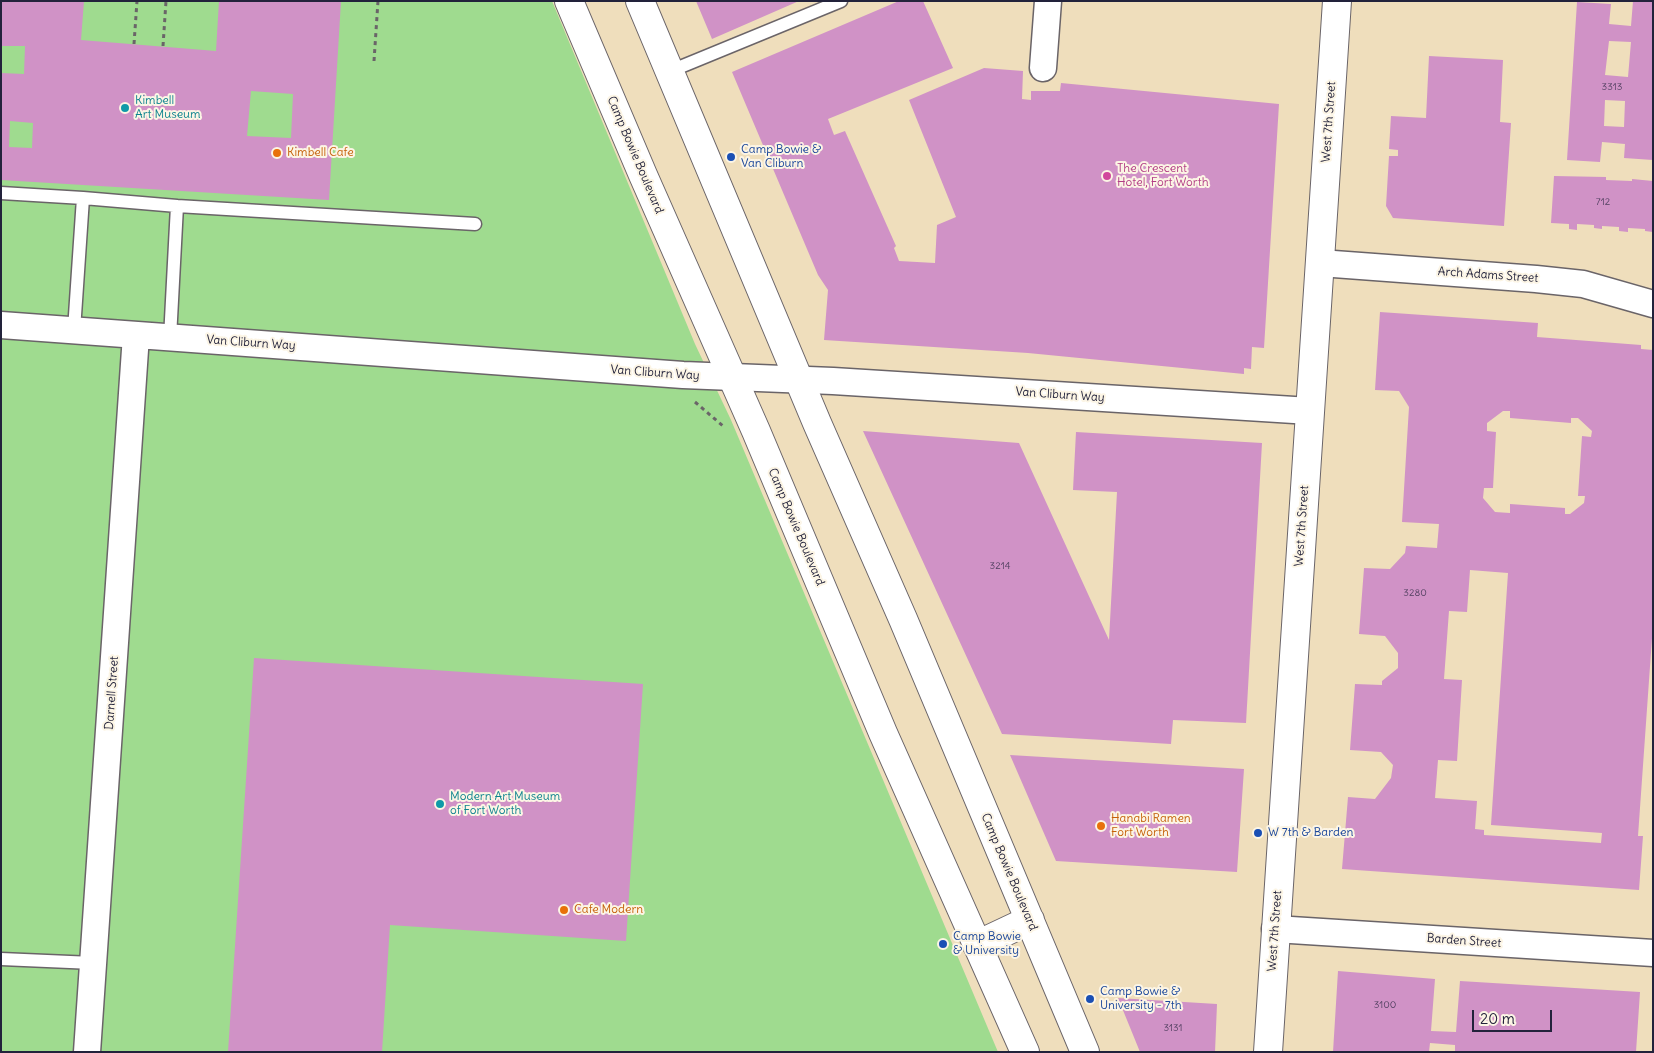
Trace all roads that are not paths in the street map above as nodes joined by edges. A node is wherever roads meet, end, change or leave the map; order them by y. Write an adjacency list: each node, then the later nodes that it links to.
1 (569, 1): 18 (main road, Camp Bowie Boulevard)
2 (640, 1): 7 (main road, Camp Bowie Boulevard)
3 (841, 1): 7 (lane)
4 (1048, 1): 6 (street)
5 (1337, 1): 12 (main road, West 7th Street)
6 (1043, 68)
7 (668, 72): 19 (main road, Camp Bowie Boulevard)
8 (1, 193): 9 (lane)
9 (83, 198): 10 (lane); 15 (lane)
10 (177, 206): 11 (lane); 17 (lane)
11 (476, 224)
12 (1320, 263): 13 (street, Arch Adams Street); 20 (main road, West 7th Street)
13 (1653, 304)
14 (1, 325): 15 (street, Van Cliburn Way)
15 (74, 330): 16 (street, Van Cliburn Way)
16 (136, 335): 17 (street, Van Cliburn Way); 26 (street, Darnell Street)
17 (170, 338): 18 (street, Van Cliburn Way)
18 (732, 377): 19 (street, Van Cliburn Way); 23 (main road, Camp Bowie Boulevard)
19 (799, 379): 20 (street, Van Cliburn Way); 21 (main road, Camp Bowie Boulevard)
20 (1310, 411): 22 (main road, West 7th Street)
21 (1030, 920): 23 (main road); 29 (main road, Camp Bowie Boulevard)
22 (1275, 929): 24 (street, Barden Street); 30 (main road, West 7th Street)
23 (977, 945): 28 (main road, Camp Bowie Boulevard)
24 (1653, 953)
25 (1, 959): 26 (lane)
26 (93, 963): 27 (street, Darnell Street)
27 (87, 1052)
28 (1025, 1052)
29 (1085, 1052)
30 (1268, 1052)

